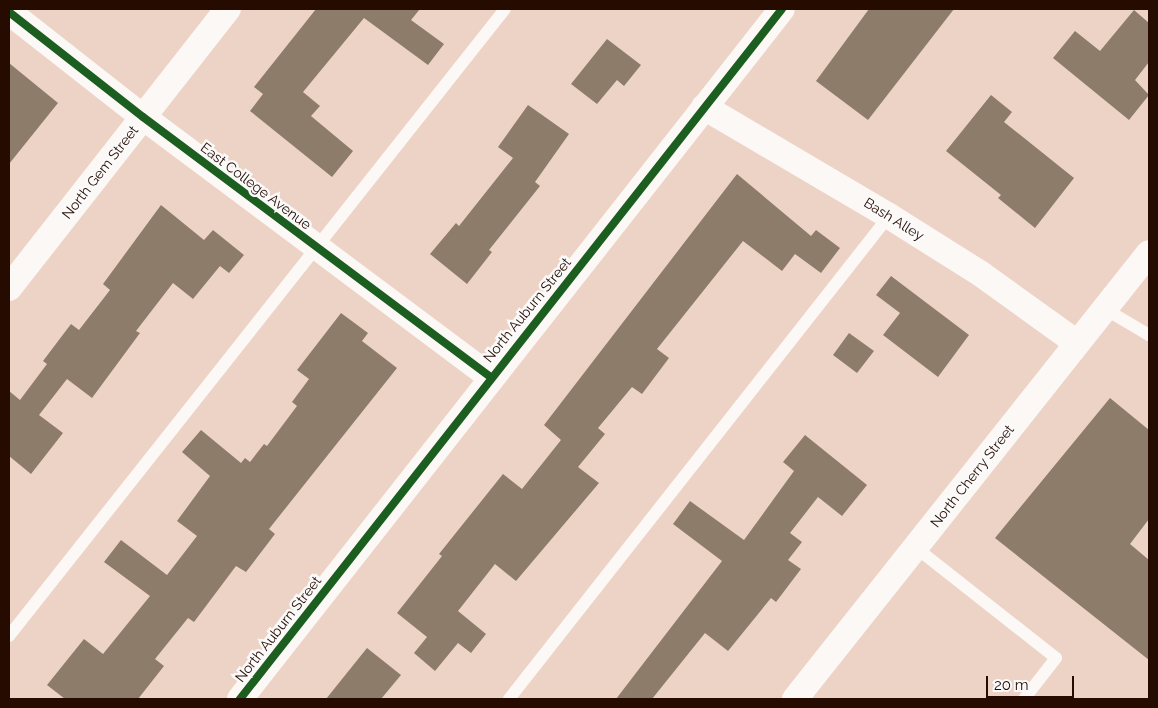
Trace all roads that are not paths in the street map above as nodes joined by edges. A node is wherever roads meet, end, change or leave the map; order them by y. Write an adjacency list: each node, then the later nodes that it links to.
1 (228, 9): 6 (street, North Gem Street)
2 (505, 9): 8 (lane)
3 (782, 9): 5 (street, North Auburn Street)
4 (9, 12): 6 (street, East College Avenue)
5 (704, 108): 7 (street, Bash Alley); 14 (street, North Auburn Street)
6 (143, 117): 8 (street, East College Avenue); 10 (street, North Gem Street)
7 (889, 216): 13 (street, Bash Alley); 18 (lane)
8 (317, 247): 14 (street, East College Avenue); 16 (lane)
9 (1149, 253): 11 (street, North Cherry Street)
10 (9, 288)
11 (1105, 309): 12 (lane); 13 (street, North Cherry Street)
12 (1149, 335)
13 (1077, 343): 15 (street, North Cherry Street)
14 (490, 377): 17 (street, North Auburn Street)
15 (915, 547): 19 (street, North Cherry Street); 20 (lane)
16 (9, 636)
17 (240, 699)
18 (509, 699)
19 (795, 699)
20 (1024, 699)

